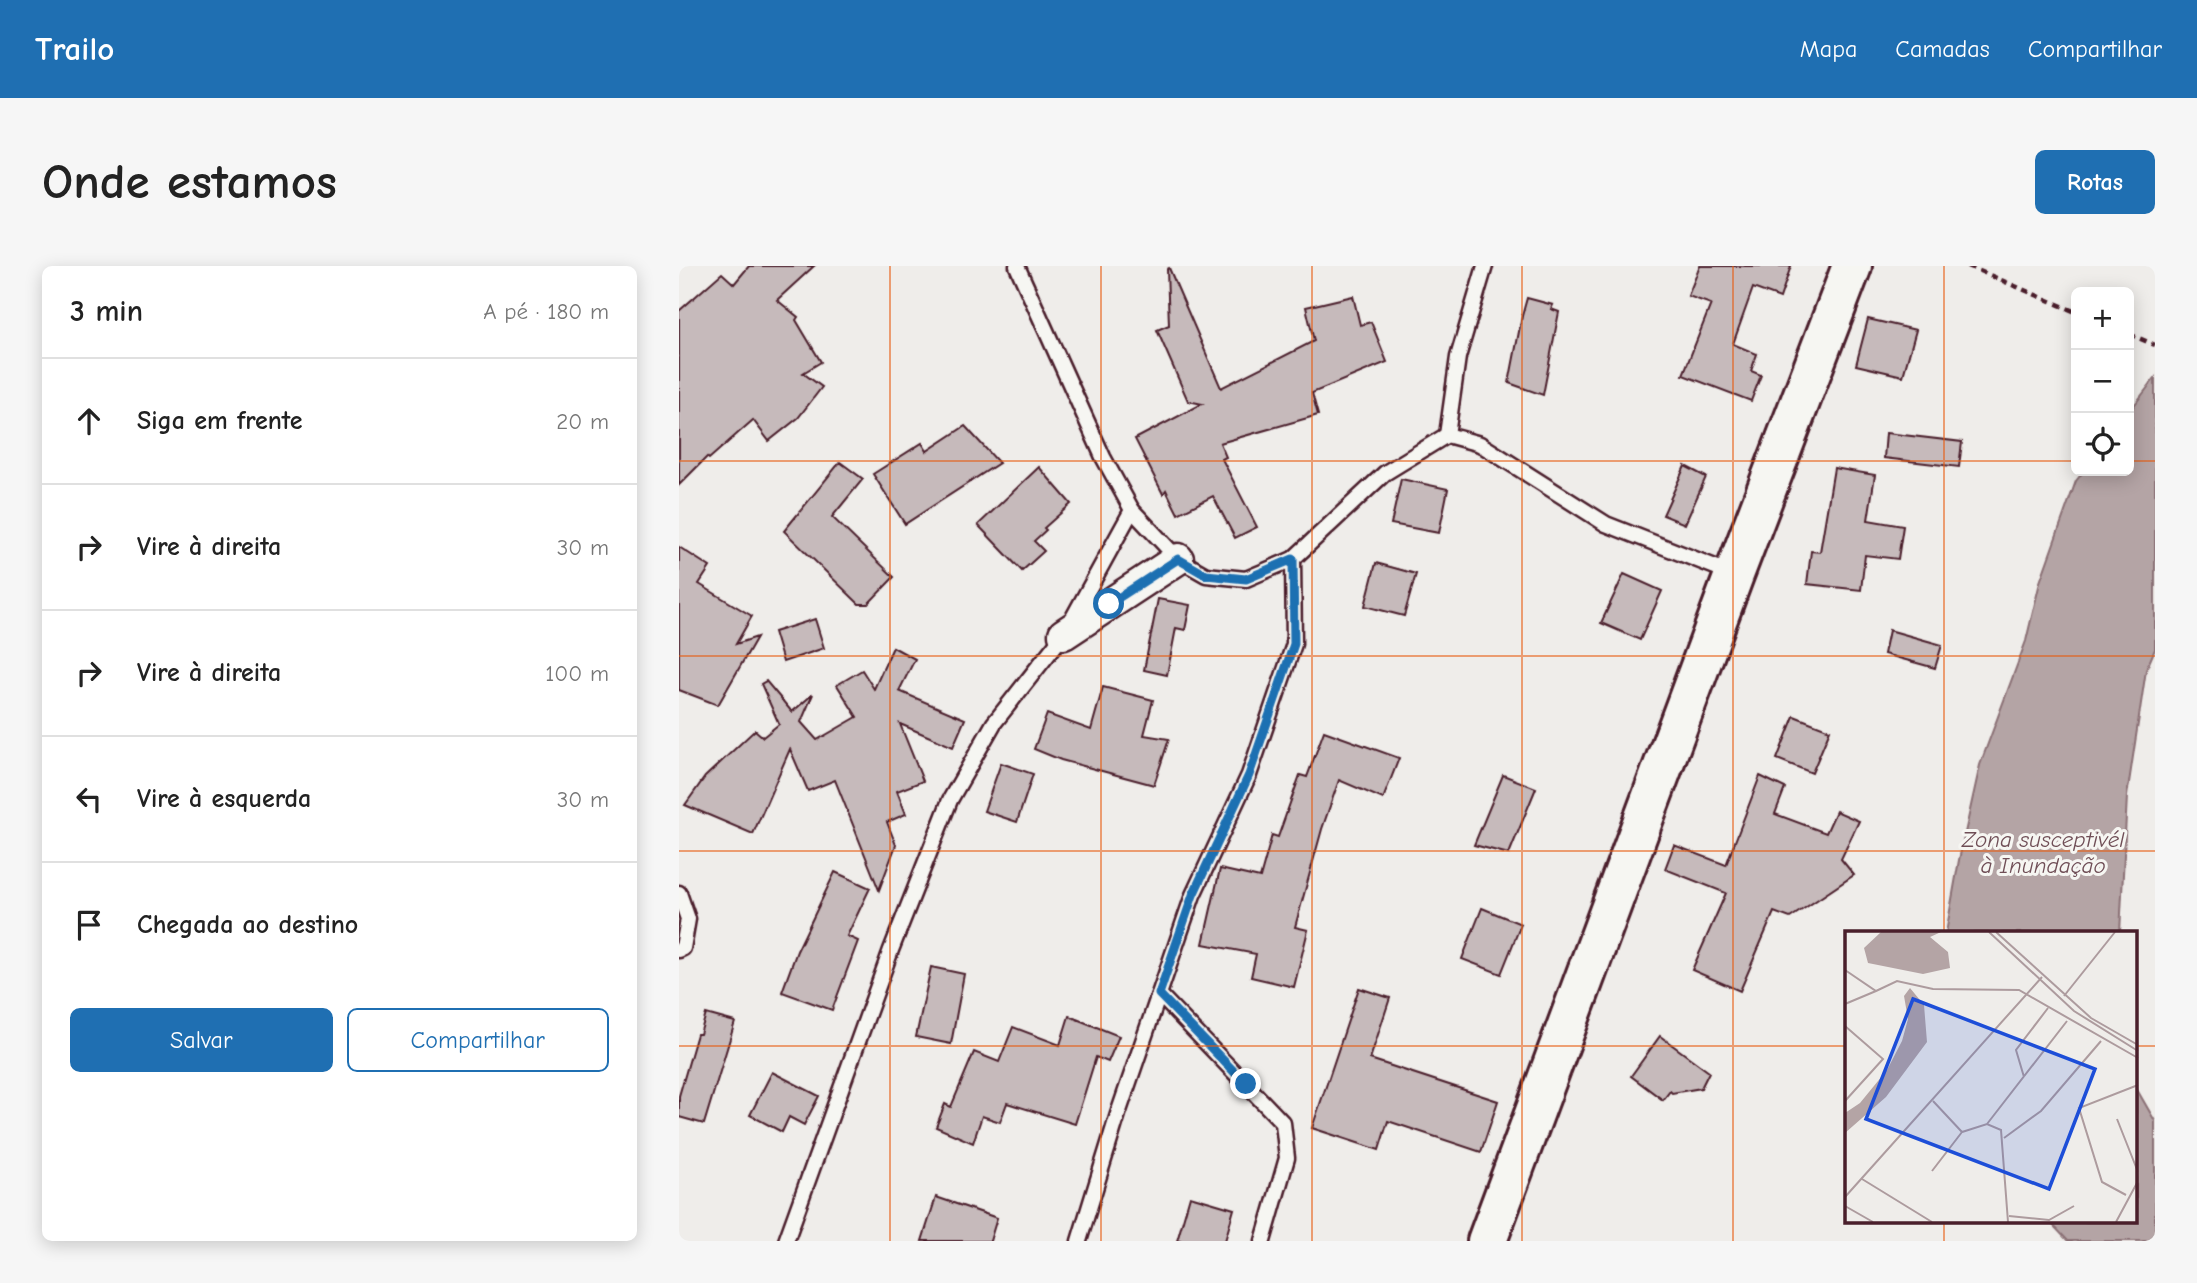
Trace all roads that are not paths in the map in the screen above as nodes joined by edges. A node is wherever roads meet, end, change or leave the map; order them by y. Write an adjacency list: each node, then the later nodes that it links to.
1 (1017, 266): 5 (lane)
2 (1485, 266): 4 (lane)
3 (1852, 266): 8 (main road)
4 (1447, 435): 7 (lane); 8 (lane)
5 (1132, 510): 6 (lane); 9 (lane)
6 (1178, 559): 7 (lane); 9 (street)
7 (1293, 559): 12 (lane)
8 (1734, 575): 16 (main road)
9 (1064, 634): 13 (lane)
10 (679, 893): 11 (lane)
11 (679, 950)
12 (1159, 994): 14 (lane); 15 (lane)
13 (786, 1241)
14 (1079, 1241)
15 (1263, 1241)
16 (1487, 1241)

